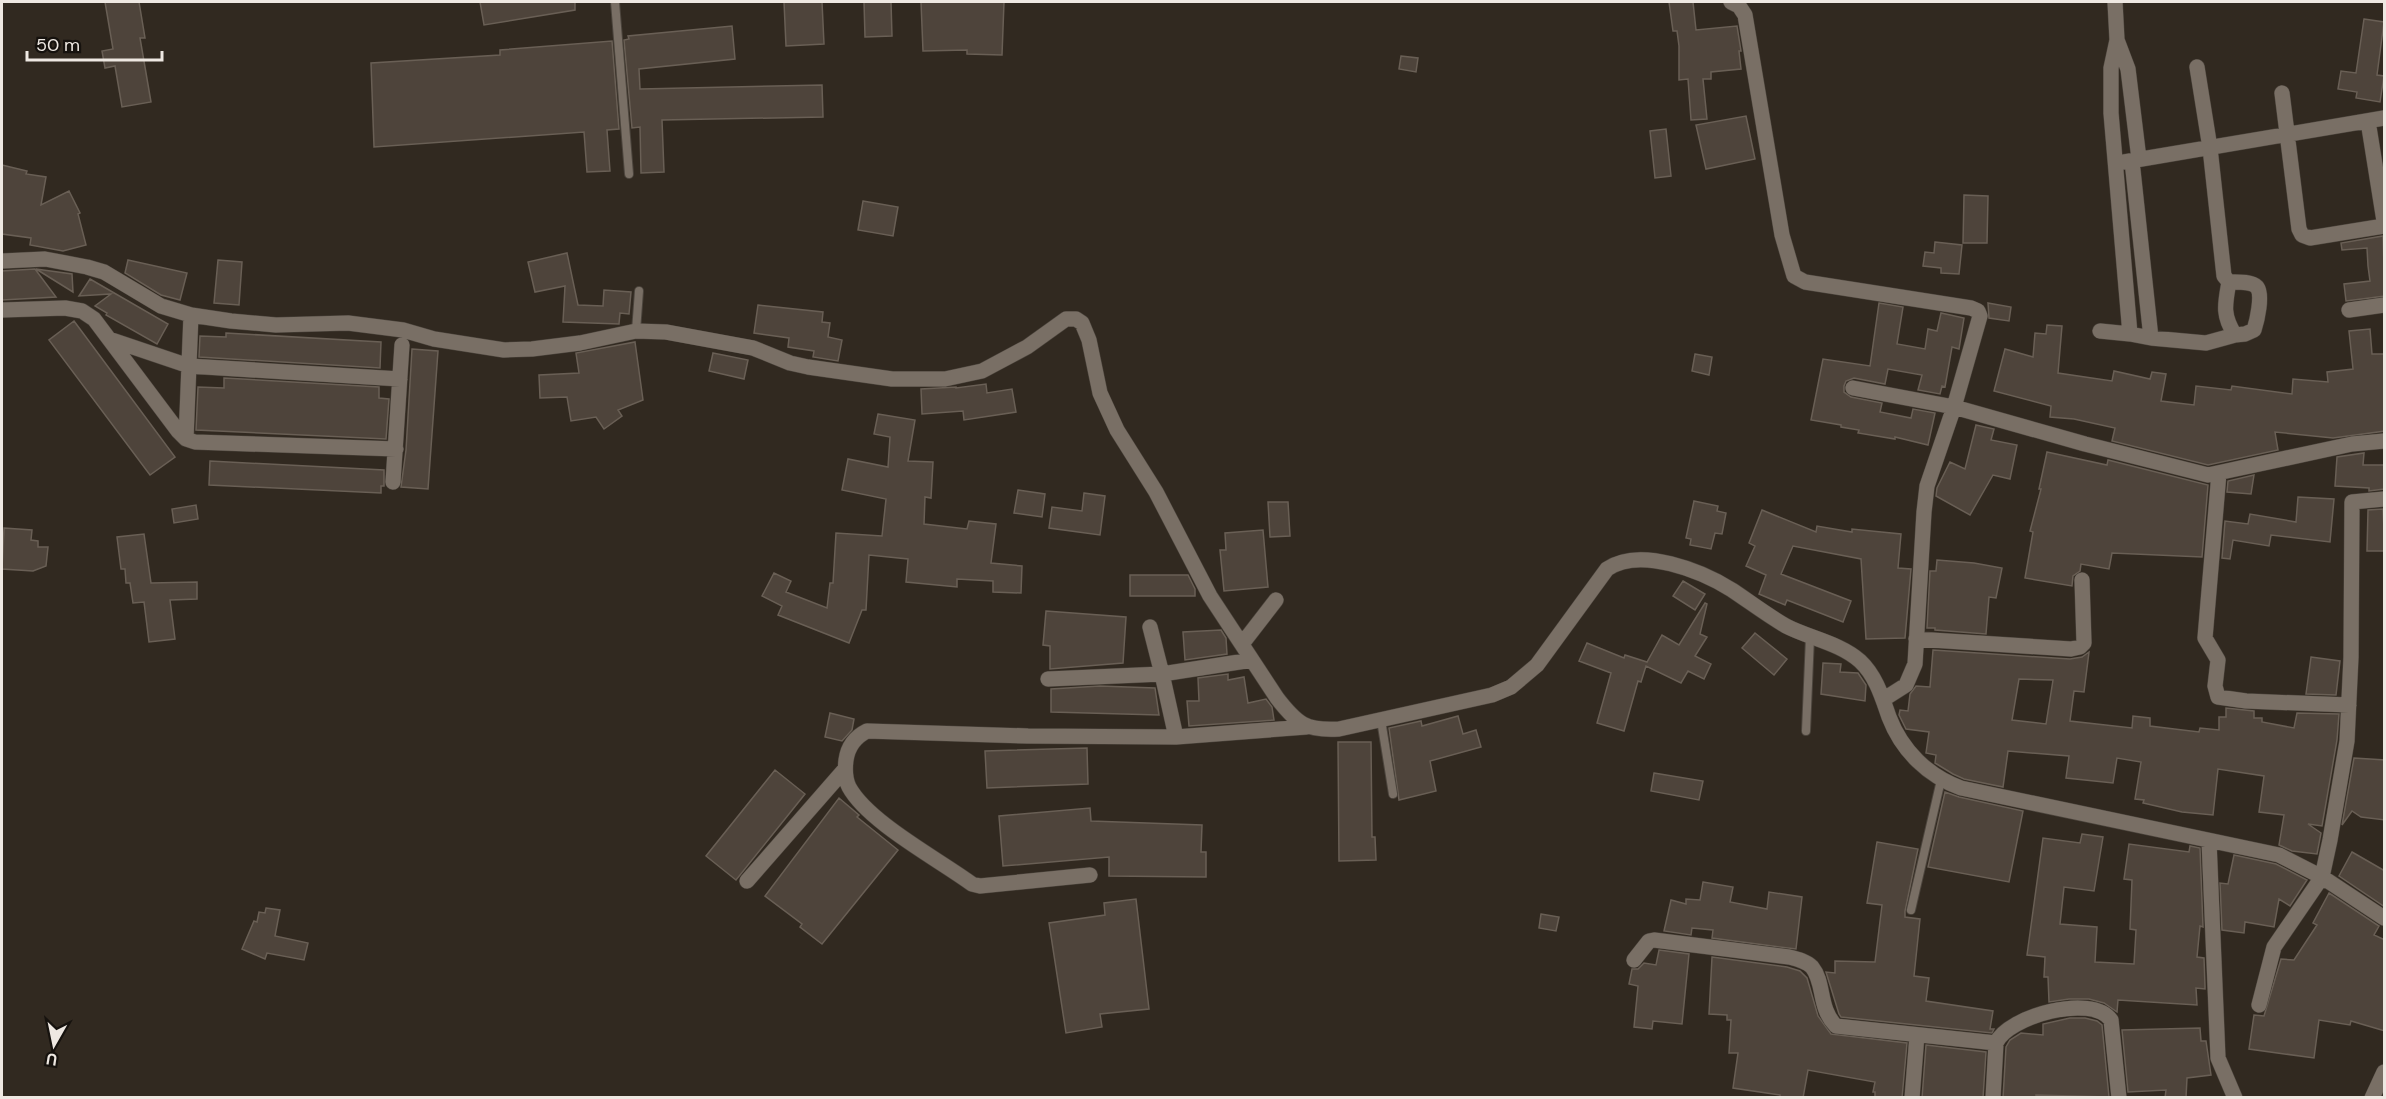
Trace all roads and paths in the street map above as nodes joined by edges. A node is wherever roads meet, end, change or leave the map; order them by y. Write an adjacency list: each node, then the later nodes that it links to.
1 (615, 2): 13 (lane)
2 (1731, 2): 33 (street)
3 (2115, 2): 4 (street)
4 (2117, 40): 11 (street); 12 (street)
5 (2197, 67): 10 (street)
6 (2282, 93): 9 (street)
7 (2385, 118): 8 (street)
8 (2368, 121): 9 (street); 14 (street)
9 (2288, 134): 10 (street); 15 (street)
10 (2210, 148): 11 (street); 17 (street)
11 (2136, 160): 12 (street); 27 (street)
12 (2115, 164): 25 (street)
13 (628, 174)
14 (2385, 221)
15 (2385, 226)
16 (2, 261): 22 (street)
17 (2229, 282): 26 (street); 26 (street)
18 (639, 291): 23 (lane)
19 (2385, 305): 21 (street)
20 (2, 310): 28 (street)
21 (2349, 310)
22 (191, 315): 23 (street); 30 (street)
23 (636, 330): 45 (street)
24 (2100, 332): 25 (street)
25 (2130, 334): 27 (street)
26 (2235, 335): 27 (street)
27 (2151, 338)
28 (109, 339): 30 (street); 34 (street)
29 (402, 345): 31 (street)
30 (189, 366): 31 (street); 34 (street)
31 (400, 379): 36 (street)
32 (1853, 388): 33 (street)
33 (1954, 407): 37 (street); 44 (street)
34 (186, 439): 36 (street)
35 (2385, 441): 37 (street)
36 (396, 449): 38 (street)
37 (2219, 473): 50 (street)
38 (393, 482)
39 (2385, 500): 50 (street)
40 (2082, 580): 44 (street)
41 (1275, 600): 45 (street)
42 (1150, 627): 47 (street)
43 (1810, 637): 49 (street); 51 (street); 53 (lane)
44 (1916, 639): 49 (street)
45 (1242, 644): 46 (street)
46 (1252, 660): 47 (street); 52 (street)
47 (1162, 674): 48 (street); 54 (street)
48 (1048, 679)
49 (1884, 699): 56 (street)
50 (2349, 705): 60 (street)
51 (1381, 720): 52 (street); 57 (lane)
52 (1305, 727): 54 (street)
53 (1806, 731)
54 (1176, 737): 55 (street)
55 (845, 769): 59 (street); 61 (street)
56 (1941, 780): 58 (street); 62 (lane)
57 (1393, 794)
58 (2209, 841): 60 (street); 72 (street)
59 (1090, 875)
60 (2322, 877): 63 (street); 65 (street)
61 (747, 880)
62 (1911, 910)
63 (2385, 918)
64 (1634, 960): 66 (street)
65 (2259, 1005)
66 (1917, 1035): 67 (street); 69 (street)
67 (1996, 1043): 70 (street); 71 (street)
68 (2385, 1072): 73 (street)
69 (1912, 1098)
70 (1993, 1098)
71 (2119, 1098)
72 (2235, 1098)
73 (2372, 1098)

